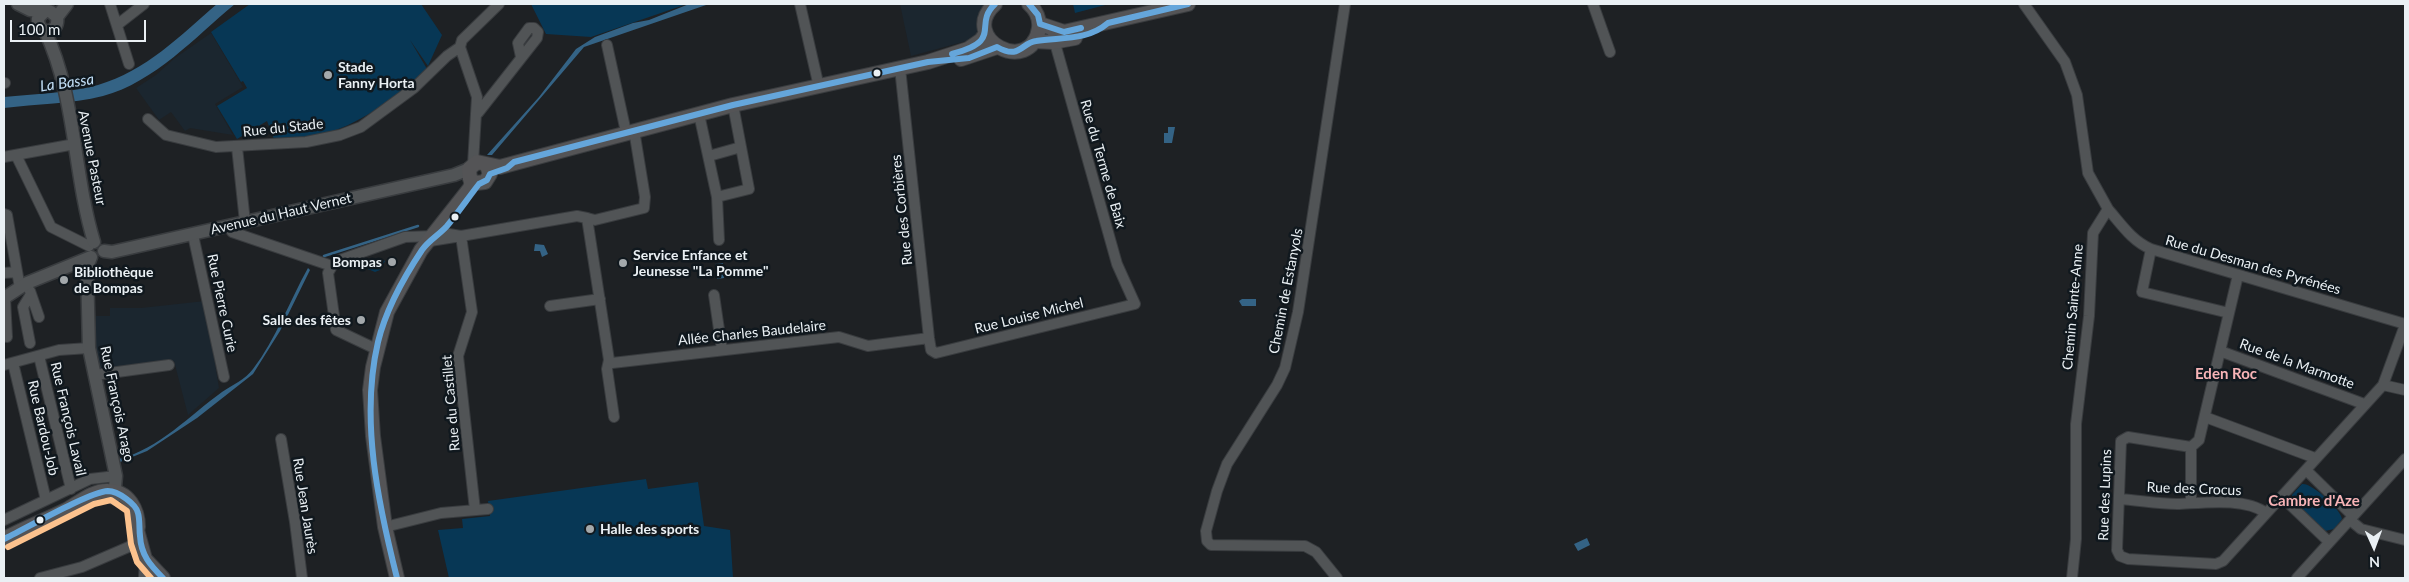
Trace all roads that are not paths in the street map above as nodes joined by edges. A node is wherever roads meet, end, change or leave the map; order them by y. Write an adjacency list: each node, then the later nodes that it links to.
1 (18, 4): 12 (street)
2 (110, 4): 13 (street)
3 (144, 4): 13 (street)
4 (499, 4): 17 (street, Rue du Stade)
5 (800, 4): 24 (street)
6 (995, 4): 15 (main road)
7 (1188, 4): 14 (main road)
8 (1345, 4): 109 (street, Chemin de Estanyols)
9 (1593, 4): 19 (street)
10 (2024, 4): 38 (street)
11 (1032, 5): 14 (main road)
12 (50, 16): 30 (street, Avenue Pasteur)
13 (117, 25): 22 (street)
14 (1048, 32): 18 (main road); 57 (street, Rue du Terme de Baix)
15 (986, 33): 18 (main road); 21 (main road, Avenue du Haut Vernet)
16 (608, 45): 29 (street)
17 (460, 47): 26 (street); 31 (street, Rue du Stade)
18 (996, 47): 21 (main road, Avenue du Haut Vernet)
19 (1610, 52)
20 (521, 57): 26 (street)
21 (928, 62): 23 (main road, Avenue du Haut Vernet)
22 (129, 64)
23 (900, 68): 24 (main road, Avenue du Haut Vernet); 63 (street, Rue des Corbières)
24 (819, 87): 25 (main road, Avenue du Haut Vernet)
25 (733, 106): 27 (main road, Avenue du Haut Vernet); 32 (street)
26 (478, 113): 36 (street)
27 (699, 114): 29 (main road, Avenue du Haut Vernet); 34 (street)
28 (148, 119): 31 (street, Rue du Stade)
29 (630, 131): 36 (main road, Avenue du Haut Vernet); 40 (street)
30 (74, 144): 33 (street); 47 (street, Avenue Pasteur)
31 (237, 147): 41 (street)
32 (742, 147): 34 (street); 37 (street)
33 (16, 155): 35 (street); 47 (street)
34 (708, 156): 37 (street)
35 (4, 157)
36 (475, 170): 41 (street, Avenue du Haut Vernet); 44 (main road)
37 (717, 197): 46 (street)
38 (2108, 209): 48 (street, Rue du Desman des Pyrénées); 110 (street, Chemin Sainte-Anne)
39 (4, 214): 50 (street)
40 (587, 218): 45 (street); 56 (street)
41 (245, 222): 42 (street, Avenue du Haut Vernet)
42 (229, 227): 43 (street, Avenue du Haut Vernet); 49 (street)
43 (193, 235): 47 (street, Avenue du Haut Vernet); 75 (street, Rue Pierre Curie)
44 (434, 236): 45 (street); 49 (street); 66 (main road)
45 (461, 236): 94 (street, Rue du Castillet)
46 (719, 240)
47 (91, 248): 53 (street); 65 (street, Rue François Arago)
48 (2150, 249): 52 (street, Rue du Desman des Pyrénées); 59 (street)
49 (332, 266): 66 (street)
50 (16, 272): 51 (street); 53 (street)
51 (4, 273)
52 (2238, 275): 59 (street); 61 (street, Rue du Desman des Pyrénées)
53 (26, 288): 55 (street); 60 (street); 64 (street)
54 (714, 295): 67 (street)
55 (4, 298): 62 (street)
56 (600, 299): 58 (street); 71 (street)
57 (1135, 304): 68 (street, Rue Louise Michel)
58 (550, 306)
59 (2228, 313): 69 (street)
60 (39, 317)
61 (2405, 324): 76 (street)
62 (7, 337)
63 (929, 338): 67 (street, Allée Charles Baudelaire); 68 (street, Rue des Corbières)
64 (30, 344)
65 (89, 348): 70 (street); 74 (street, Rue François Arago)
66 (376, 350): 98 (main road)
67 (722, 350): 71 (street, Allée Charles Baudelaire)
68 (931, 350)
69 (2220, 351): 78 (street, Rue de la Marmotte); 80 (street)
70 (40, 356): 72 (street); 87 (street, Rue François Lavail)
71 (609, 360): 79 (street)
72 (8, 364): 91 (street, Rue Bardou-Job)
73 (169, 365): 74 (street)
74 (95, 375): 86 (street, Rue François Arago)
75 (224, 377)
76 (2383, 385): 77 (street); 78 (street)
77 (2405, 390)
78 (2364, 404): 83 (street)
79 (614, 417)
80 (2204, 417): 82 (street); 83 (street)
81 (281, 439): 107 (street, Rue Jean Jaurès)
82 (2192, 447): 90 (street, Rue des Lupins); 92 (street)
83 (2315, 458): 85 (street)
84 (2404, 462): 96 (street)
85 (2306, 471): 89 (street); 96 (street)
86 (116, 476): 87 (street); 88 (street, Rue François Arago)
87 (70, 489): 91 (street)
88 (114, 495): 99 (main road); 101 (main road)
89 (2283, 498): 95 (street); 102 (street)
90 (2119, 499): 92 (street, Rue des Crocus); 95 (street, Rue des Lupins)
91 (46, 500): 97 (street)
92 (2191, 501): 95 (street, Rue des Crocus)
93 (488, 509): 94 (street)
94 (475, 510): 98 (street)
95 (2266, 513)
96 (2352, 518): 100 (street); 102 (street)
97 (4, 520)
98 (385, 527): 108 (main road)
99 (4, 539)
100 (2405, 540)
101 (140, 542): 103 (main road); 104 (street)
102 (2329, 542): 111 (street)
103 (145, 559): 105 (street); 106 (main road)
104 (40, 578)
105 (144, 578)
106 (164, 578)
107 (302, 578)
108 (397, 578)
109 (1337, 578)
110 (2072, 578)
111 (2298, 578)

